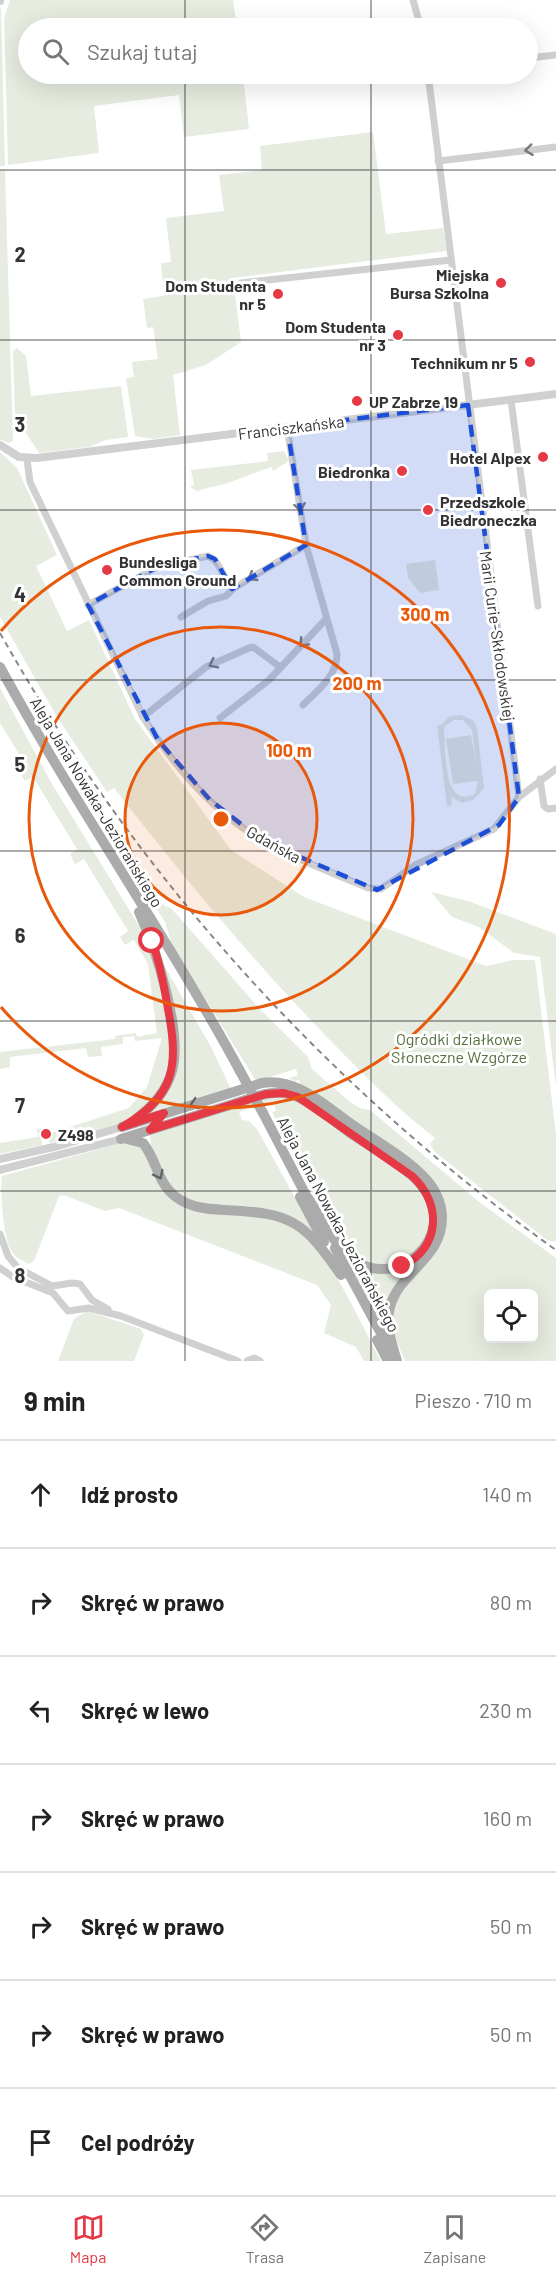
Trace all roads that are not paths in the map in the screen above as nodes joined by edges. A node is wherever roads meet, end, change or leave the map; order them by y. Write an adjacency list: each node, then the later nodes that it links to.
1 (415, 0): 2 (street)
2 (418, 18)
3 (556, 55): 4 (street)
4 (538, 57)
5 (429, 84): 7 (street, Marii Curie-Skłodowskiej)
6 (556, 147): 7 (street, one-way to 7)
7 (438, 161): 8 (street, Marii Curie-Skłodowskiej)
8 (451, 260): 9 (street); 12 (street, Marii Curie-Skłodowskiej)
9 (241, 283)
10 (556, 393): 11 (street, Franciszkańska)
11 (511, 400): 12 (street, Franciszkańska); 19 (street)
12 (468, 405): 13 (street, Franciszkańska); 30 (street, Marii Curie-Skłodowskiej)
13 (287, 427): 15 (street, Franciszkańska); 16 (street, one-way to 16)
14 (0, 445): 15 (street)
15 (27, 459): 18 (street, Gdańska)
16 (306, 545): 17 (street, one-way to 17); 21 (street)
17 (234, 588): 18 (street); 20 (street)
18 (88, 605): 26 (street, Gdańska)
19 (538, 606)
20 (181, 617)
21 (326, 618): 23 (street, one-way to 23); 25 (street)
22 (0, 667): 33 (main road, Aleja Jana Nowaka-Jeziorańskiego)
23 (280, 667): 26 (street, one-way to 26); 27 (street)
24 (0, 680): 32 (main road, Aleja Jana Nowaka-Jeziorańskiego)
25 (303, 705)
26 (143, 717): 30 (street, Gdańska)
27 (220, 718)
28 (556, 769): 29 (street)
29 (540, 779): 30 (street); 31 (street)
30 (519, 797)
31 (556, 808)
32 (140, 912): 33 (main road, Aleja Jana Nowaka-Jeziorańskiego); 36 (main road)
33 (236, 1072): 35 (main road, Aleja Jana Nowaka-Jeziorańskiego)
34 (164, 1113): 36 (main road); 37 (main road); 57 (main road, one-way to 34)
35 (259, 1114): 44 (main road, Aleja Jana Nowaka-Jeziorańskiego); 47 (main road, Aleja Jana Nowaka-Jeziorańskiego)
36 (122, 1127): 38 (street)
37 (150, 1130): 39 (main road); 40 (main road); 44 (main road)
38 (95, 1135): 41 (street); 42 (street)
39 (121, 1139): 40 (main road); 43 (street)
40 (148, 1149): 47 (main road, one-way to 47)
41 (0, 1159)
42 (0, 1163)
43 (0, 1172)
44 (308, 1198): 57 (main road, Aleja Jana Nowaka-Jeziorańskiego)
45 (0, 1234): 48 (street)
46 (0, 1269): 50 (street)
47 (341, 1275): 56 (main road, Aleja Jana Nowaka-Jeziorańskiego)
48 (66, 1285): 49 (street); 50 (street)
49 (87, 1293): 51 (street); 52 (street)
50 (59, 1299): 51 (street)
51 (81, 1309): 52 (street)
52 (121, 1316): 53 (street)
53 (238, 1361)
54 (247, 1361): 55 (street)
55 (260, 1361)
56 (388, 1361)
57 (397, 1361)

